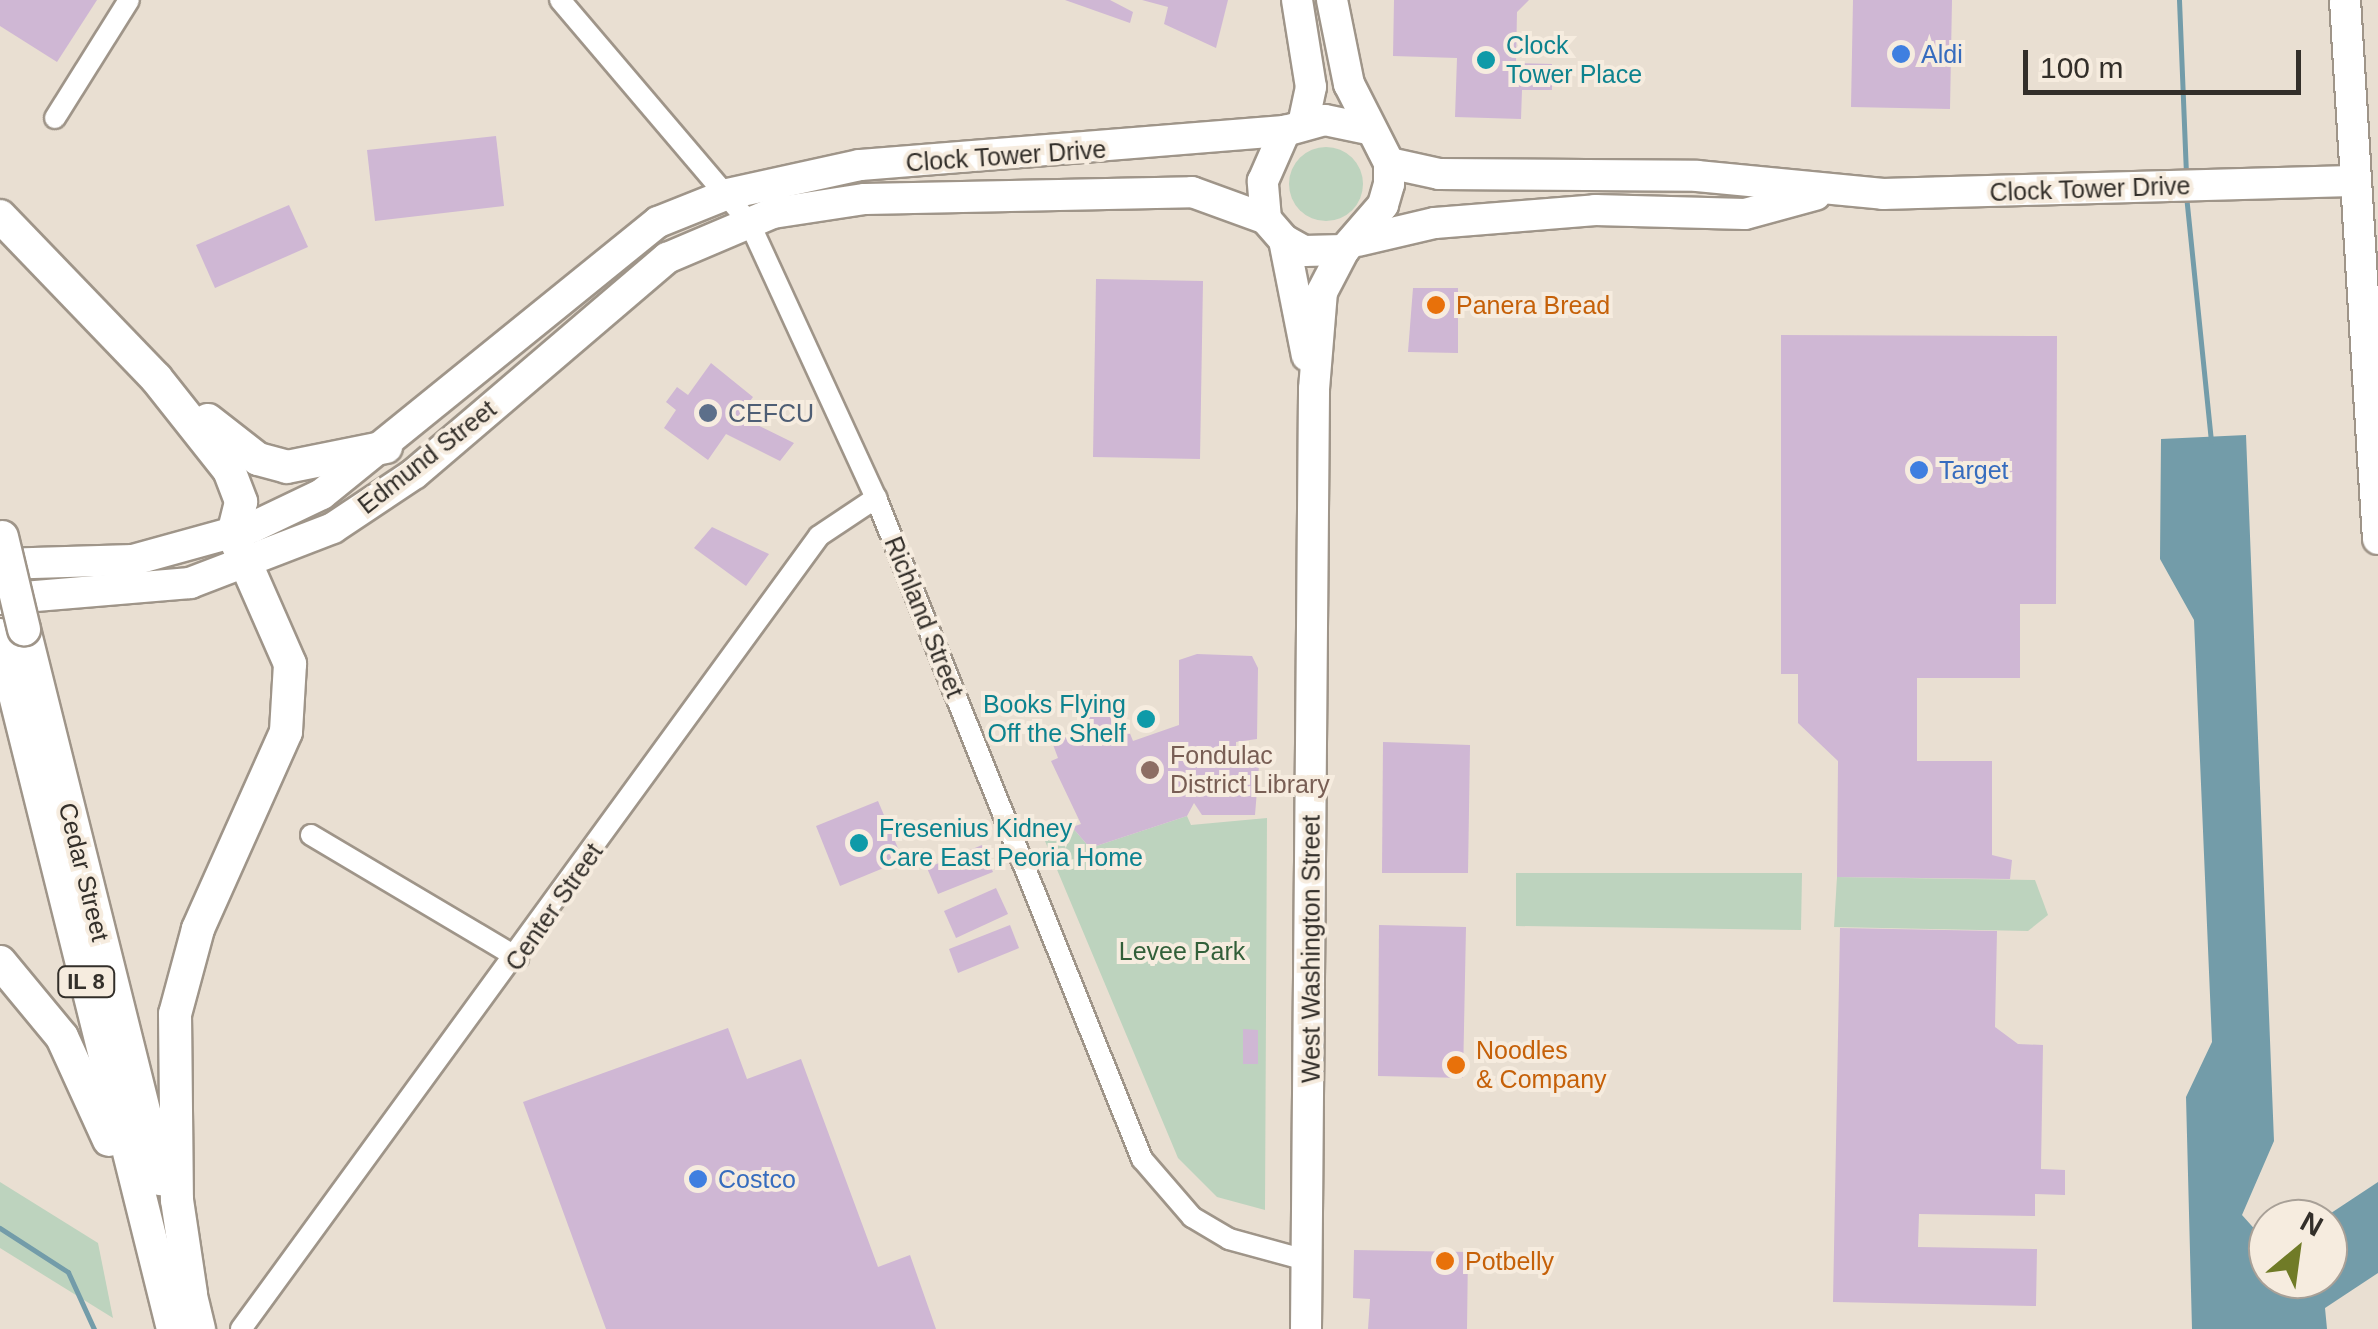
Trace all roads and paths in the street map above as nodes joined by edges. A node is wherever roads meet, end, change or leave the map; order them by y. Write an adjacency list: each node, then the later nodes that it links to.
1 (129, 0): 6 (street)
2 (560, 0): 13 (street, Richland Street)
3 (1297, 0): 7 (main road)
4 (1332, 0): 8 (main road)
5 (2346, 0): 11 (main road)
6 (55, 118)
7 (1294, 127): 8 (main road); 13 (main road, Clock Tower Drive); 17 (main road)
8 (1368, 129): 9 (main road)
9 (1390, 163): 10 (main road, Clock Tower Drive); 18 (main road)
10 (1743, 180): 12 (main road, Clock Tower Drive); 16 (main road)
11 (2352, 181): 12 (main road, Clock Tower Drive); 24 (main road)
12 (1828, 192): 16 (main road, Clock Tower Drive)
13 (728, 194): 15 (street, Richland Street); 21 (main road, Edmund Street)
14 (0, 216): 19 (main road)
15 (749, 222): 17 (main road, Clock Tower Drive); 22 (street, Richland Street); 26 (main road, Edmund Street)
16 (1440, 223): 18 (main road, Clock Tower Drive)
17 (1275, 229): 18 (main road); 20 (main road, West Washington Street)
18 (1351, 245): 20 (main road, West Washington Street)
19 (156, 378): 21 (main road); 23 (main road)
20 (1314, 389): 33 (main road, West Washington Street)
21 (386, 447): 23 (main road, Edmund Street)
22 (876, 498): 30 (street, Center Street); 33 (street, Richland Street)
23 (233, 534): 25 (main road, Edmund Street); 26 (main road)
24 (2378, 539)
25 (1, 544): 28 (main road, Cedar Street / IL 8, bridge)
26 (250, 565): 27 (main road, Edmund Street); 34 (main road)
27 (0, 599)
28 (12, 632): 32 (main road, Cedar Street / IL 8); 34 (main road, Cedar Street / IL 8)
29 (311, 835): 30 (street)
30 (518, 958): 35 (street, Center Street)
31 (0, 962): 32 (main road)
32 (154, 1252): 34 (main road, Cedar Street / IL 8)
33 (1306, 1260): 36 (main road, West Washington Street)
34 (190, 1315)
35 (242, 1329)
36 (1306, 1329)

